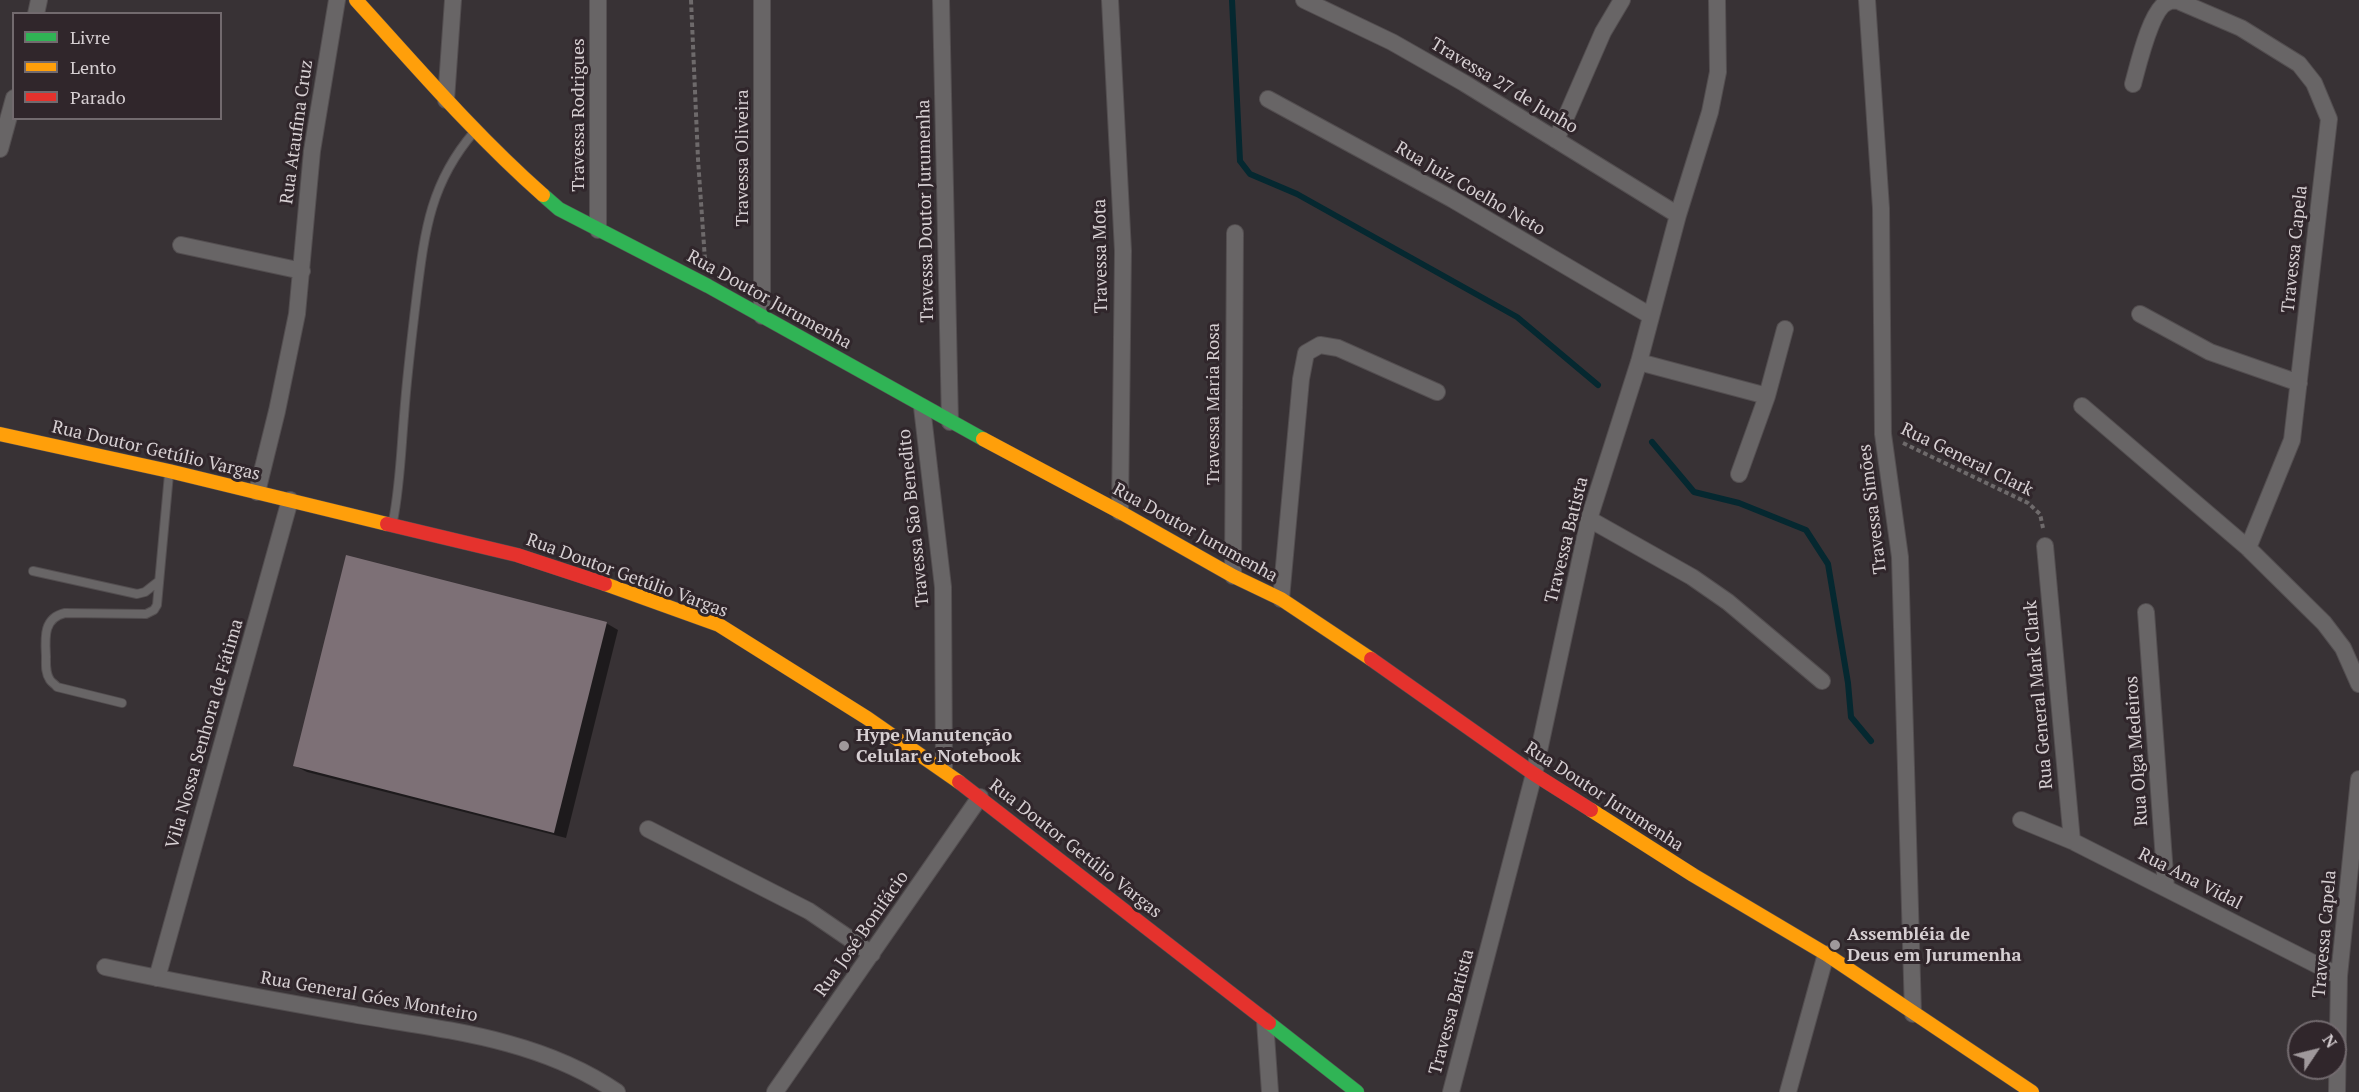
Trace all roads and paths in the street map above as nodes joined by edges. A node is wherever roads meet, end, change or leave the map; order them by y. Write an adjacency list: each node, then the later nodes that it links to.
1 (337, 0): 24 (street, Rua Ataufina Cruz)
2 (356, 0): 15 (main road, Rua Doutor Jurumenha)
3 (453, 0): 15 (street)
4 (598, 0): 21 (street, Travessa Rodrigues)
5 (692, 0): 25 (path)
6 (762, 0): 27 (street, Travessa Oliveira)
7 (941, 0): 36 (street, Travessa Doutor Jurumenha)
8 (1110, 0): 43 (street, Travessa Mota)
9 (1304, 0): 18 (street, Travessa 27 de Junho)
10 (1622, 0): 18 (street)
11 (1717, 0): 20 (street, Travessa Batista)
12 (1868, 0): 38 (street, Travessa Simões)
13 (2133, 84): 31 (street, Travessa Capela)
14 (1268, 99): 28 (street, Rua Juiz Coelho Neto)
15 (446, 100): 17 (main road, Rua Doutor Jurumenha)
16 (12, 105): 19 (street)
17 (475, 131): 21 (main road, Rua Doutor Jurumenha); 45 (lane)
18 (1556, 140): 20 (street, Travessa 27 de Junho)
19 (0, 149)
20 (1678, 215): 28 (street, Travessa Batista)
21 (598, 230): 25 (main road, Rua Doutor Jurumenha)
22 (1235, 233): 49 (street, Travessa Maria Rosa)
23 (181, 245): 24 (street)
24 (302, 271): 41 (street, Rua Ataufina Cruz)
25 (708, 286): 27 (main road, Rua Doutor Jurumenha)
26 (2140, 314): 31 (street)
27 (762, 316): 34 (main road, Rua Doutor Jurumenha)
28 (1651, 316): 30 (street, Travessa Batista)
29 (1785, 329): 33 (street)
30 (1639, 362): 33 (street); 44 (street, Travessa Batista)
31 (2299, 383): 47 (street, Travessa Capela)
32 (1437, 392): 51 (street)
33 (1767, 396): 40 (street)
34 (922, 406): 36 (main road, Rua Doutor Jurumenha); 56 (street, Travessa São Benedito)
35 (2082, 406): 47 (street)
36 (950, 422): 43 (main road, Rua Doutor Jurumenha)
37 (0, 434): 39 (main road, Rua Doutor Getúlio Vargas)
38 (1883, 434): 46 (path, Rua General Clark); 69 (street, Travessa Simões)
39 (169, 471): 41 (main road, Rua Doutor Getúlio Vargas); 50 (lane)
40 (1739, 474)
41 (257, 492): 42 (main road, Rua Doutor Getúlio Vargas)
42 (290, 500): 45 (main road, Rua Doutor Getúlio Vargas); 68 (street, Vila Nossa Senhora de Fátima)
43 (1120, 512): 49 (main road, Rua Doutor Jurumenha)
44 (1589, 519): 53 (street); 57 (street, Travessa Batista)
45 (392, 524): 56 (main road, Rua Doutor Getúlio Vargas)
46 (2045, 546): 62 (street, Rua General Mark Clark)
47 (2248, 548): 54 (street)
48 (33, 571): 50 (lane)
49 (1233, 576): 51 (main road, Rua Doutor Jurumenha)
50 (159, 581): 55 (lane)
51 (1281, 599): 57 (main road, Rua Doutor Jurumenha)
52 (2146, 612): 63 (street, Rua Olga Medeiros)
53 (1822, 681)
54 (2359, 684)
55 (122, 703)
56 (944, 769): 59 (main road, Rua Doutor Getúlio Vargas)
57 (1534, 774): 65 (main road, Rua Doutor Jurumenha); 75 (street, Travessa Batista)
58 (2359, 779): 67 (street, Travessa Capela)
59 (980, 797): 64 (street, Rua José Bonifácio); 70 (main road, Rua Doutor Getúlio Vargas)
60 (2021, 820): 62 (street, Rua Ana Vidal)
61 (648, 828): 64 (street)
62 (2072, 841): 63 (street, Rua Ana Vidal)
63 (2166, 888): 67 (street, Rua Ana Vidal)
64 (872, 954): 72 (street, Rua José Bonifácio)
65 (1826, 954): 69 (main road, Rua Doutor Jurumenha); 76 (street)
66 (105, 967): 68 (street, Rua General Góes Monteiro)
67 (2339, 975): 78 (street, Travessa Capela)
68 (157, 978): 71 (street, Rua General Góes Monteiro)
69 (1913, 1014): 77 (main road, Rua Doutor Jurumenha)
70 (1265, 1021): 73 (street); 74 (main road, Rua Doutor Getúlio Vargas)
71 (617, 1092)
72 (775, 1092)
73 (1270, 1092)
74 (1357, 1092)
75 (1451, 1092)
76 (1788, 1092)
77 (2032, 1092)
78 (2337, 1092)

